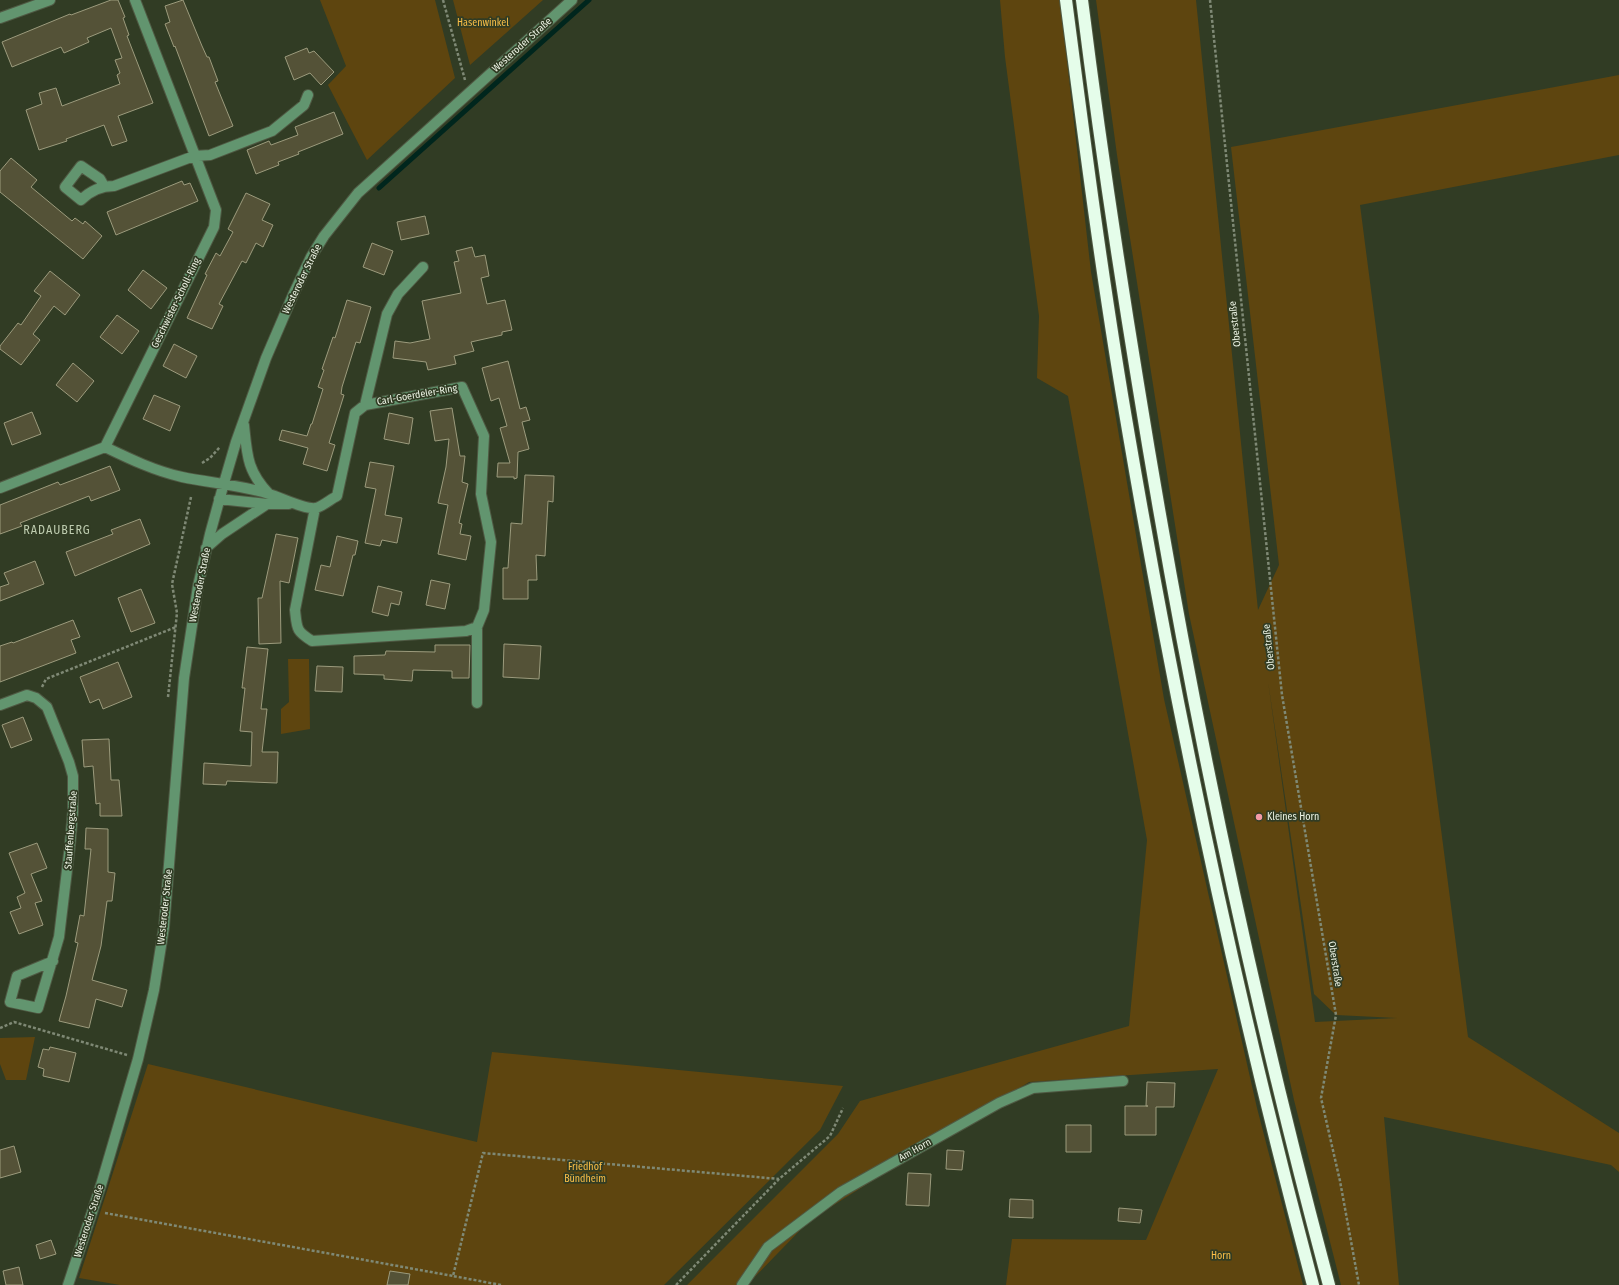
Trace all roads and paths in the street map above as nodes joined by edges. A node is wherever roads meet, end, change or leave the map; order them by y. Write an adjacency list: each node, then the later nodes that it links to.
1 (50, 0): 8 (street)
2 (135, 0): 11 (street, Geschwister-Scholl-Ring)
3 (443, 0): 9 (path)
4 (572, 0): 15 (street, Westeroder Straße)
5 (1066, 0): 45 (highway)
6 (1082, 0): 46 (highway)
7 (1210, 0): 47 (path, Oberstraße)
8 (0, 18)
9 (466, 82)
10 (308, 95): 11 (street)
11 (194, 156): 12 (street); 16 (street, Geschwister-Scholl-Ring)
12 (104, 186)
13 (423, 267): 14 (street, Carl-Goerdeler-Ring)
14 (365, 404): 22 (street, Carl-Goerdeler-Ring); 24 (street, Carl-Goerdeler-Ring)
15 (243, 422): 17 (street, Westeroder Straße); 21 (street)
16 (105, 447): 17 (street); 18 (street)
17 (224, 484): 20 (street, Westeroder Straße); 21 (street)
18 (0, 488)
19 (191, 497): 25 (path)
20 (219, 499): 21 (street); 23 (street, Westeroder Straße)
21 (268, 499): 22 (street); 23 (street)
22 (315, 508): 24 (street)
23 (206, 548): 34 (street, Westeroder Straße)
24 (477, 626): 28 (street, Carl-Goerdeler-Ring)
25 (176, 627): 26 (path); 27 (path)
26 (36, 698): 29 (street); 30 (street, Stauffenbergstraße)
27 (168, 700)
28 (477, 702)
29 (0, 705)
30 (53, 961): 30 (street, Stauffenbergstraße)
31 (0, 1028): 33 (path)
32 (129, 1048): 33 (path)
33 (128, 1055): 34 (path); 35 (path)
34 (138, 1059): 39 (street, Westeroder Straße)
35 (125, 1062)
36 (1123, 1081): 44 (street, Am Horn)
37 (843, 1108): 38 (path)
38 (779, 1179): 40 (path); 43 (path)
39 (92, 1210): 40 (path); 41 (street, Westeroder Straße)
40 (453, 1276): 42 (path)
41 (68, 1285)
42 (501, 1285)
43 (676, 1285)
44 (742, 1285)
45 (1313, 1285)
46 (1329, 1285)
47 (1359, 1285)

